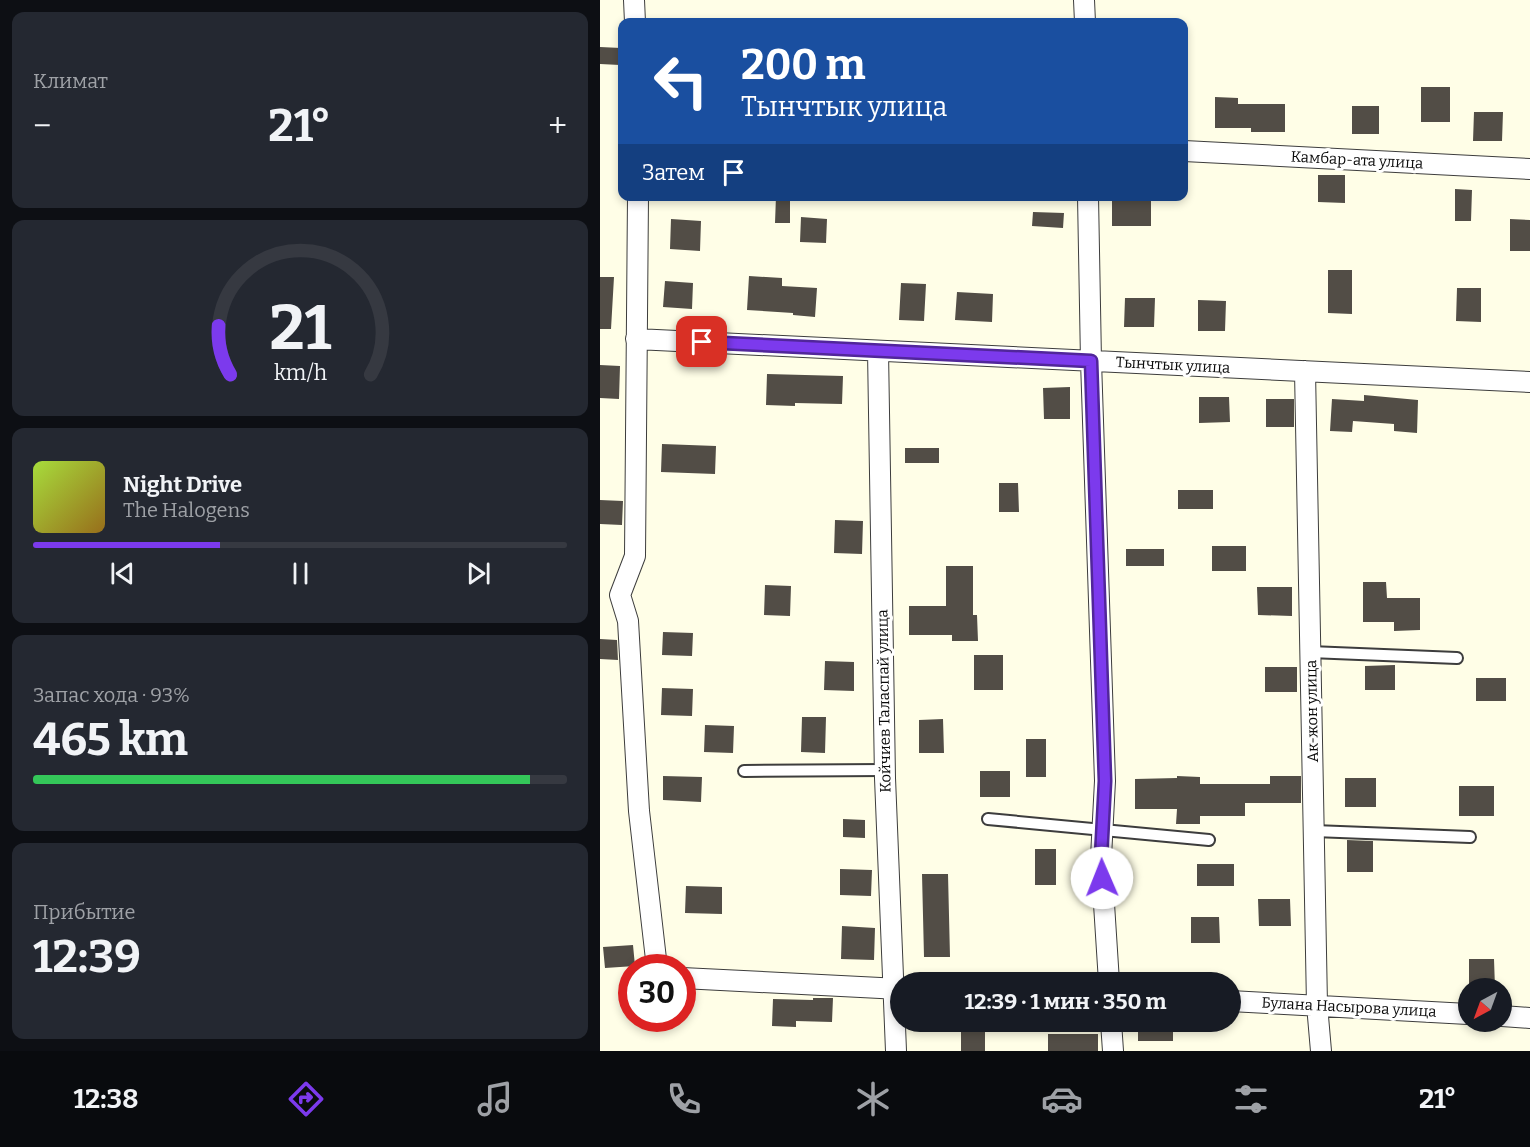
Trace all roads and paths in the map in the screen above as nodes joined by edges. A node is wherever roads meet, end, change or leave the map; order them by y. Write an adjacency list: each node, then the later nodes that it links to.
1 (634, 0): 3 (street)
2 (1084, 0): 4 (street)
3 (635, 18)
4 (1085, 18)
5 (1188, 151): 6 (street, Камбар-ата улица)
6 (1530, 169)
7 (638, 201): 9 (street)
8 (1088, 201): 11 (street)
9 (636, 339): 10 (street, Тынчтык улица); 23 (street)
10 (878, 351): 11 (street, Тынчтык улица); 16 (street, Койчиев Таласпай улица)
11 (1091, 361): 12 (street, Тынчтык улица); 20 (street)
12 (1305, 371): 13 (street, Тынчтык улица); 14 (street, Ак-жон улица)
13 (1530, 382)
14 (1310, 652): 15 (lane); 19 (street, Ак-жон улица)
15 (1457, 658)
16 (885, 770): 17 (lane); 24 (street, Койчиев Таласпай улица)
17 (744, 771)
18 (988, 819): 20 (lane)
19 (1314, 831): 21 (lane); 29 (street, Ак-жон улица)
20 (1103, 832): 22 (lane); 25 (street)
21 (1470, 837)
22 (1209, 840)
23 (655, 954)
24 (896, 972)
25 (1108, 972)
26 (696, 979): 27 (street)
27 (890, 989)
28 (1241, 1002): 29 (street, Булана Насырова улица)
29 (1317, 1005): 30 (street, Булана Насырова улица); 37 (street, Ак-жон улица)
30 (1458, 1013)
31 (1512, 1017): 32 (street)
32 (1530, 1018)
33 (896, 1032): 35 (street, Койчиев Таласпай улица)
34 (1112, 1032): 36 (street)
35 (896, 1051)
36 (1113, 1051)
37 (1321, 1051)

